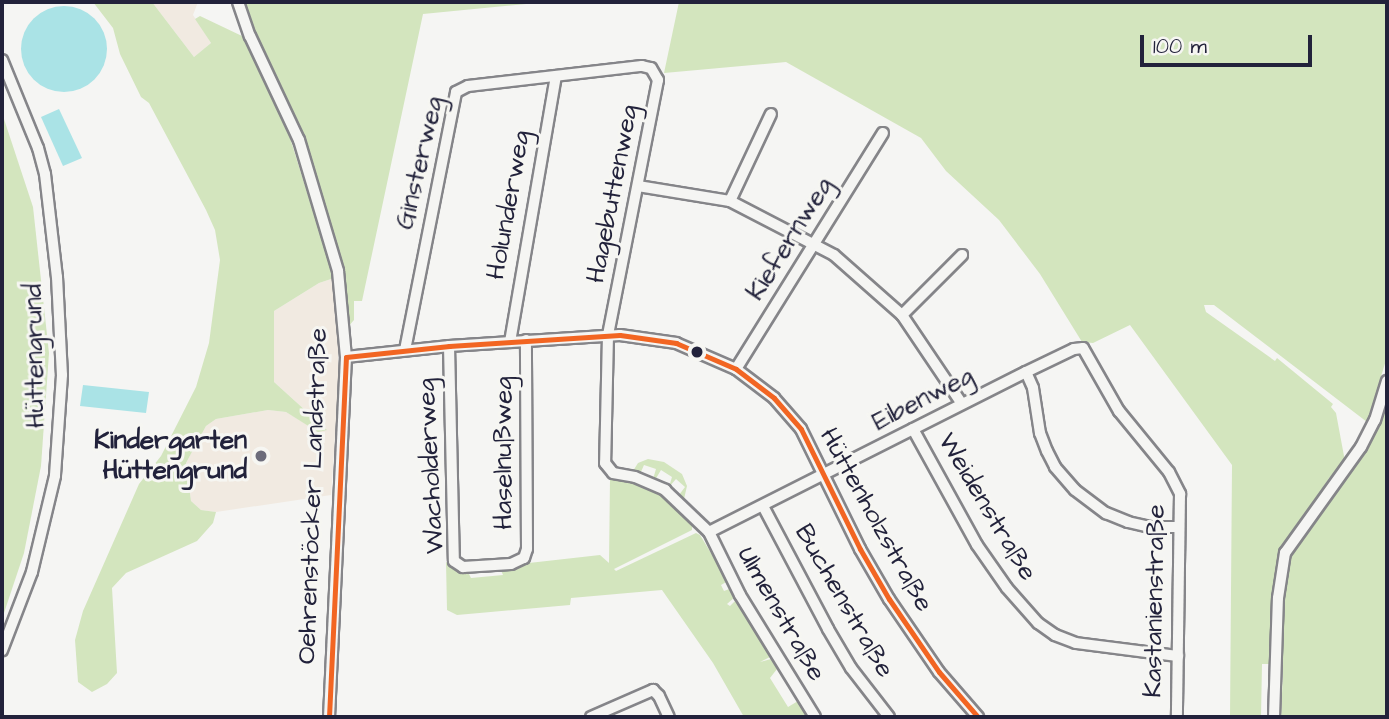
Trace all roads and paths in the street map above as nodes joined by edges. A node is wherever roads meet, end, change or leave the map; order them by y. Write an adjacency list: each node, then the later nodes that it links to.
1 (238, 2): 18 (street, Oehrenstöcker Landstraße)
2 (2, 60): 29 (street, Hüttengrund)
3 (648, 66): 4 (street, Ginsterweg); 7 (street, Hagebuttenweg)
4 (556, 77): 14 (street, Holunderweg); 17 (street, Ginsterweg)
5 (771, 114): 8 (street)
6 (883, 133): 9 (street, Kiefernweg)
7 (638, 186): 8 (street); 12 (street, Hagebuttenweg)
8 (730, 201): 9 (street)
9 (816, 244): 11 (street); 19 (street, Kiefernweg)
10 (962, 255): 11 (street)
11 (902, 315): 22 (street)
12 (608, 335): 13 (street, Hüttenholzstraße); 19 (street, Hüttenholzstraße); 27 (street, Hagebuttenweg)
13 (526, 340): 14 (street, Hüttenholzstraße); 28 (street, Haselnußweg)
14 (510, 342): 15 (street, Hüttenholzstraße)
15 (449, 346): 17 (street, Hüttenholzstraße); 28 (street, Wacholderweg)
16 (1083, 348): 20 (street, Eibenweg); 26 (street, Kastanienstraße)
17 (405, 350): 18 (street, Hüttenholzstraße)
18 (346, 357): 32 (street, Oehrenstöcker Landstraße)
19 (736, 369): 24 (street, Hüttenholzstraße)
20 (1026, 372): 22 (street, Eibenweg); 26 (street)
21 (1387, 381): 39 (street)
22 (962, 404): 23 (street, Eibenweg)
23 (913, 429): 24 (street, Eibenweg); 30 (street, Weidenstraße)
24 (825, 474): 25 (street, Eibenweg); 31 (street, Hüttenholzstraße)
25 (763, 506): 27 (street, Eibenweg); 36 (street, Buchenstraße)
26 (1179, 527): 30 (street, Kastanienstraße)
27 (709, 532): 35 (street, Ulmenstraße)
28 (519, 563)
29 (2, 650)
30 (1178, 656): 38 (street, Kastanienstraße)
31 (974, 714): 37 (street)
32 (329, 717)
33 (591, 717): 34 (street)
34 (669, 717)
35 (815, 717)
36 (889, 717)
37 (960, 717)
38 (1177, 717)
39 (1274, 717)

